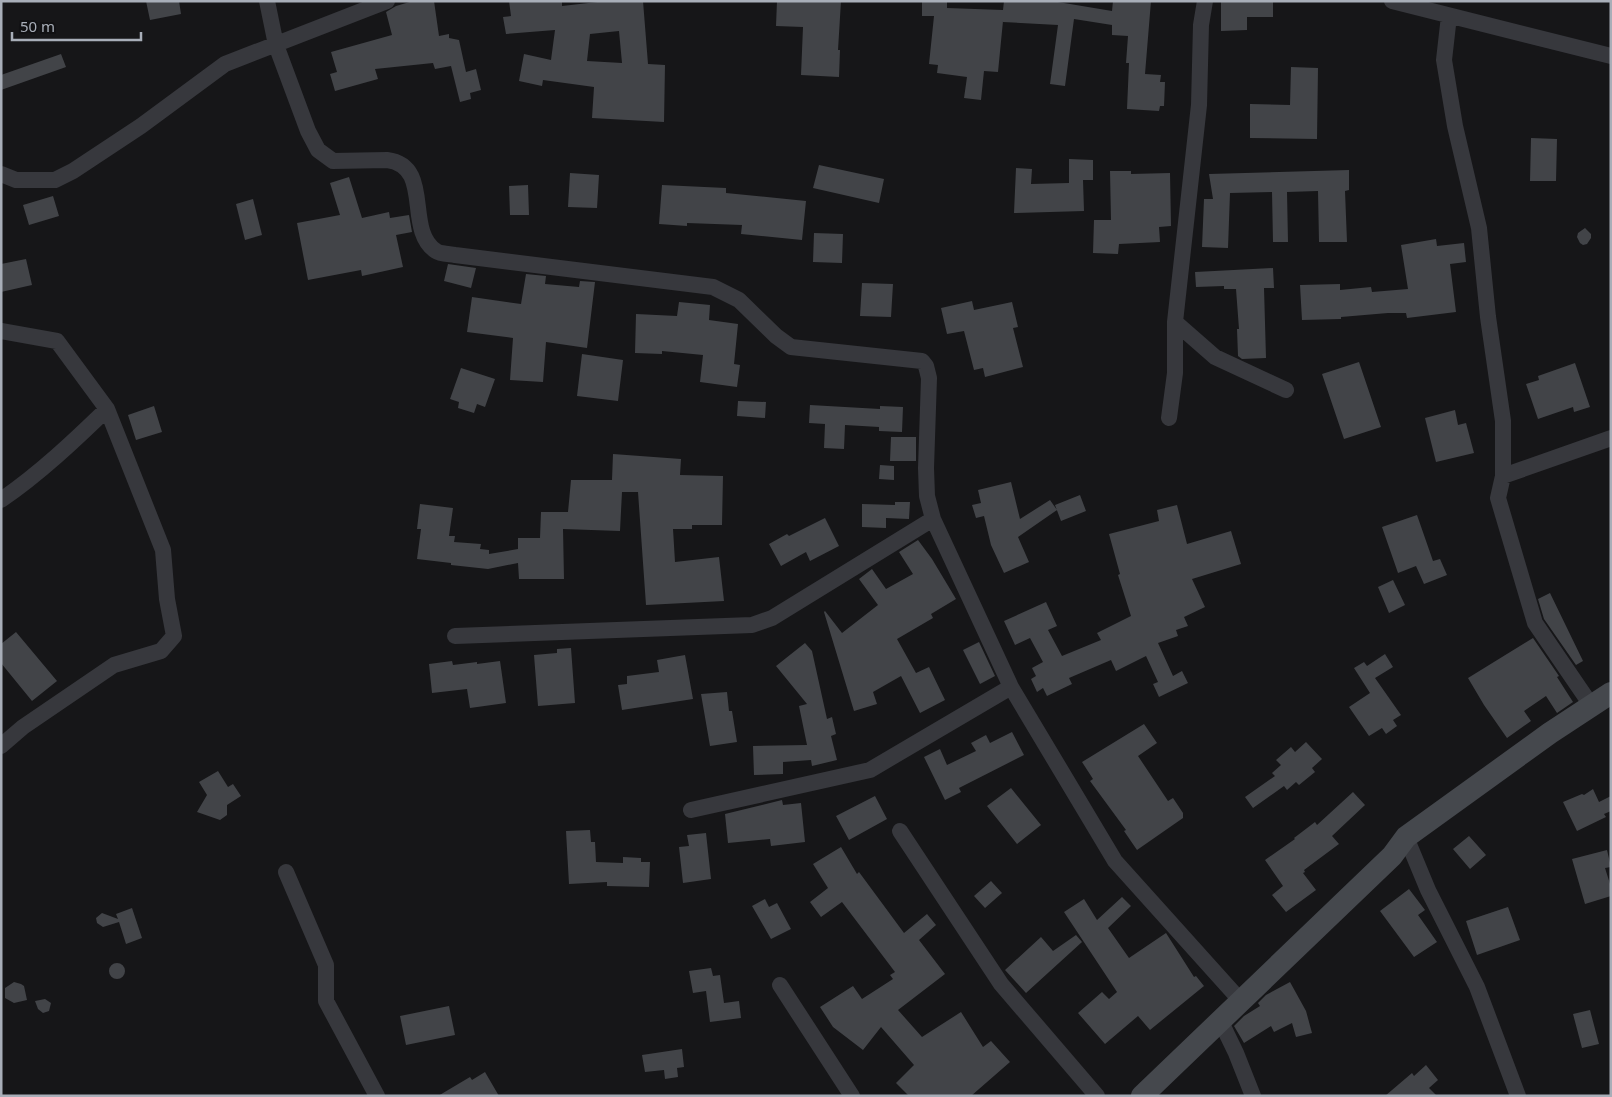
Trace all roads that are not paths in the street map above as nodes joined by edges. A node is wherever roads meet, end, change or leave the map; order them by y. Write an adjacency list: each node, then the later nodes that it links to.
1 (267, 1): 6 (street)
2 (387, 1): 6 (street)
3 (1205, 1): 9 (street)
4 (1392, 1): 5 (street)
5 (1449, 16): 7 (street); 15 (street)
6 (276, 45): 8 (street); 17 (street)
7 (1611, 56)
8 (1, 174)
9 (1176, 322): 11 (street); 13 (street)
10 (1, 331): 12 (street)
11 (1286, 390)
12 (107, 409): 16 (street); 22 (street)
13 (1169, 418)
14 (1611, 438): 15 (street)
15 (1503, 476): 21 (street)
16 (1, 500)
17 (933, 519): 18 (street); 19 (street)
18 (455, 636)
19 (1012, 686): 23 (street); 28 (street)
20 (1611, 693): 21 (street)
21 (1591, 706): 25 (street)
22 (1, 746)
23 (691, 810)
24 (900, 831): 32 (street)
25 (1406, 837): 28 (street); 35 (street)
26 (286, 872): 30 (street)
27 (780, 985): 31 (street)
28 (1240, 1000): 29 (street)
29 (1220, 1020): 33 (street); 34 (street)
30 (377, 1096)
31 (852, 1096)
32 (1097, 1096)
33 (1142, 1096)
34 (1253, 1096)
35 (1518, 1096)

